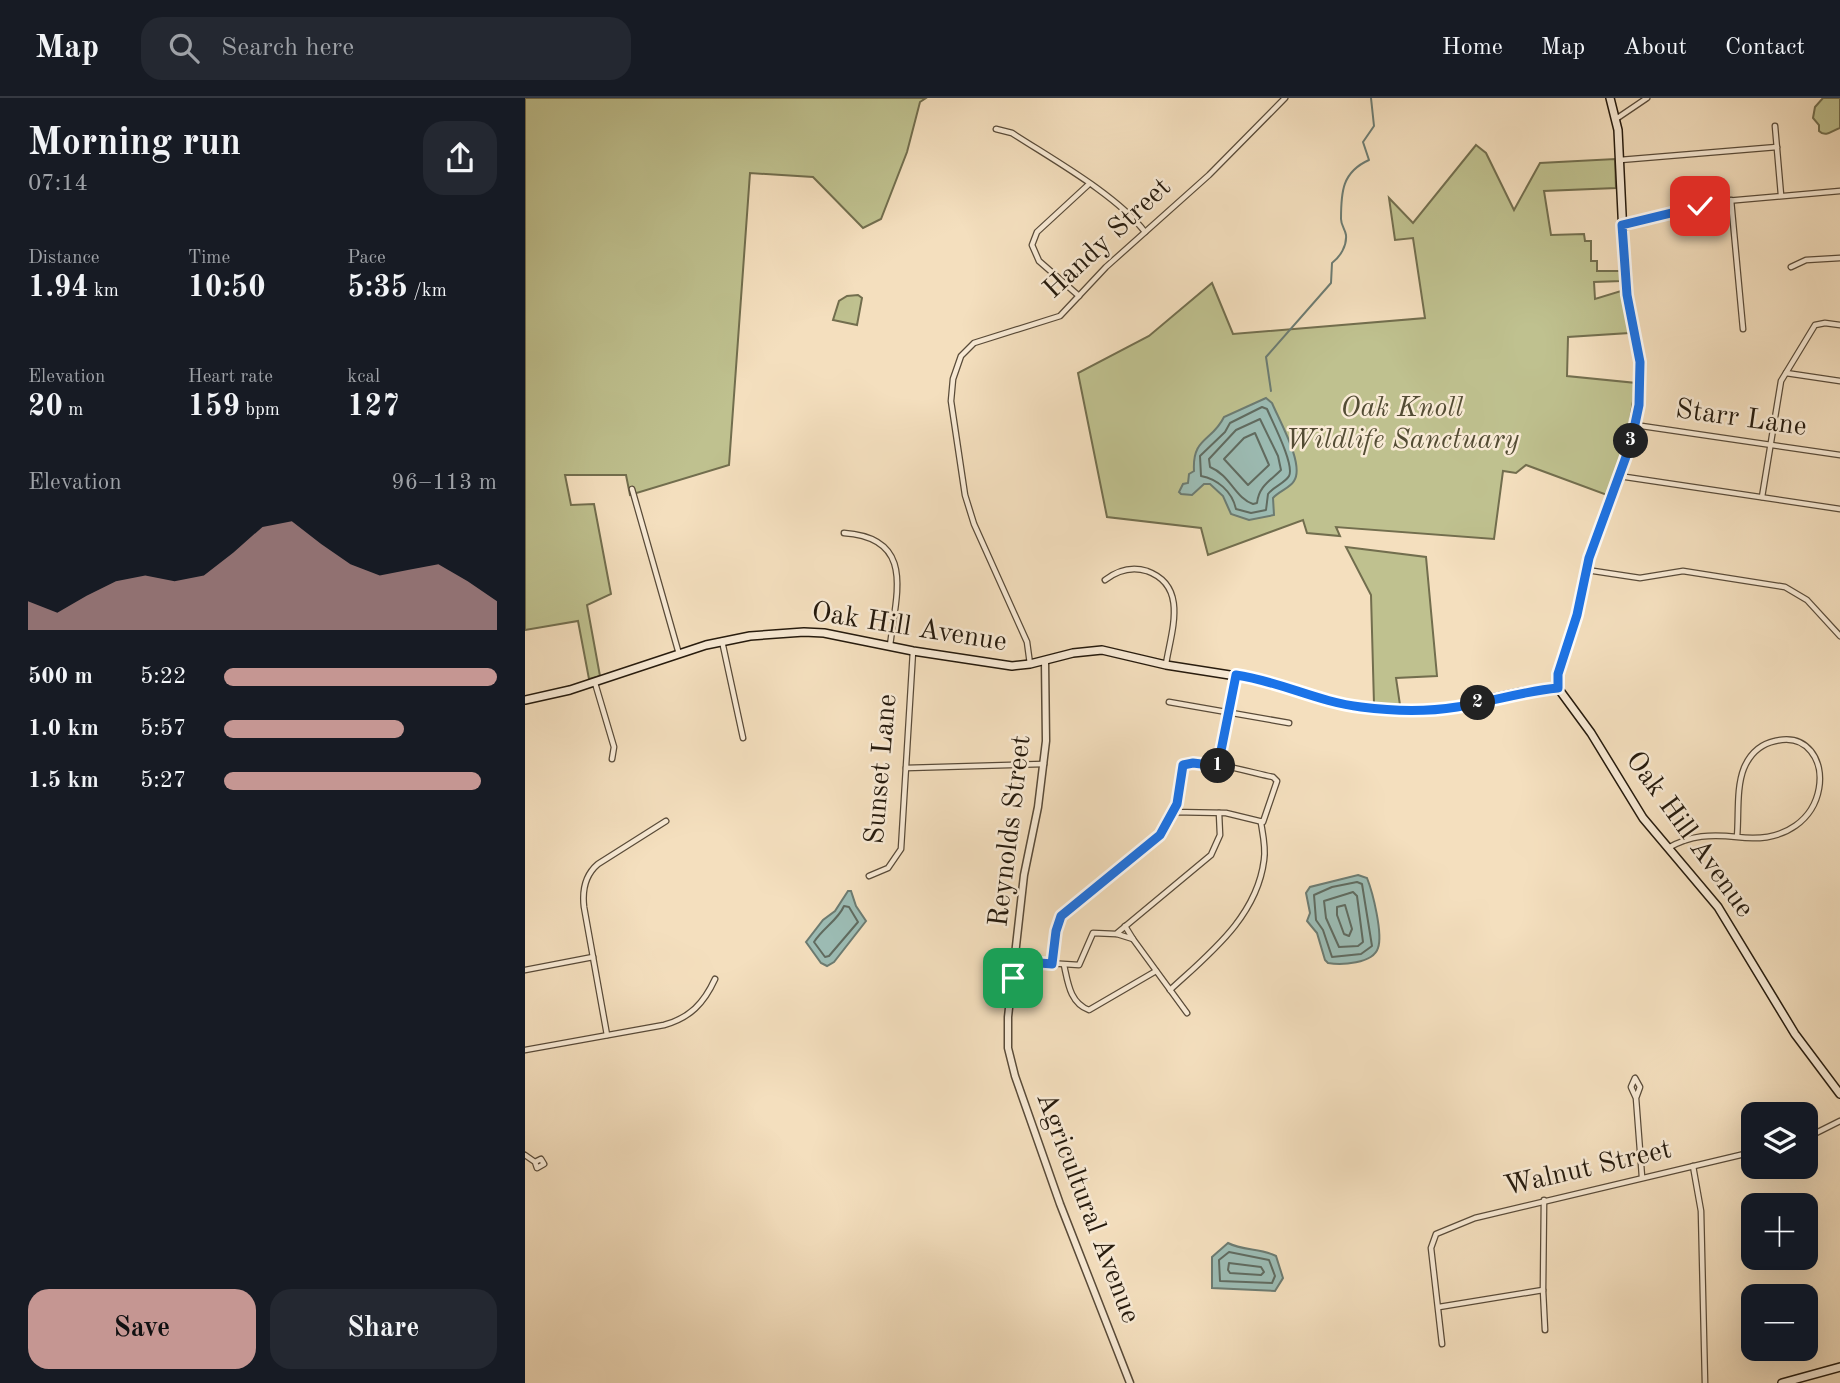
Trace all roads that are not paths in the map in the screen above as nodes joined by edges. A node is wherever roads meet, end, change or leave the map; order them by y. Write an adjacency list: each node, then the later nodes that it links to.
1 (1285, 98): 14 (street, Handy Street)
2 (1610, 98): 4 (main road)
3 (1647, 98): 4 (street)
4 (1616, 119): 8 (main road)
5 (1775, 126): 7 (street)
6 (996, 129): 9 (street)
7 (1777, 147): 8 (street); 11 (street)
8 (1619, 160): 13 (main road)
9 (1089, 185): 14 (street); 17 (street)
10 (1840, 191): 11 (street)
11 (1781, 195): 12 (street)
12 (1731, 200): 13 (street); 19 (street)
13 (1622, 225): 22 (main road)
14 (1145, 232): 17 (street, Handy Street)
15 (1840, 258): 16 (street)
16 (1791, 267)
17 (1079, 296): 38 (street, Handy Street)
18 (1840, 325): 20 (street)
19 (1743, 329)
20 (1786, 373): 21 (street); 23 (street)
21 (1840, 381)
22 (1635, 425): 23 (street, Starr Lane); 25 (main road)
23 (1770, 445): 24 (street, Starr Lane); 27 (street)
24 (1840, 455)
25 (1618, 475): 27 (street); 30 (main road)
26 (632, 489): 36 (street)
27 (1762, 497): 28 (street)
28 (1840, 509)
29 (844, 533): 34 (street)
30 (1587, 570): 32 (street); 42 (main road)
31 (1105, 580): 39 (street)
32 (1840, 636)
33 (722, 641): 34 (main road, Oak Hill Avenue); 36 (main road, Oak Hill Avenue); 47 (street)
34 (890, 647): 35 (main road, Oak Hill Avenue)
35 (913, 651): 38 (main road, Oak Hill Avenue); 52 (street, Sunset Lane)
36 (679, 654): 41 (main road, Oak Hill Avenue)
37 (1045, 661): 38 (main road, Oak Hill Avenue); 39 (main road, Oak Hill Avenue); 50 (street, Reynolds Street)
38 (1030, 664)
39 (1165, 665): 40 (main road, Oak Hill Avenue)
40 (1236, 675): 42 (main road, Oak Hill Avenue); 45 (street)
41 (594, 682): 43 (main road, Oak Hill Avenue); 49 (street)
42 (1558, 688): 59 (main road, Oak Hill Avenue)
43 (525, 700)
44 (1169, 702): 45 (street)
45 (1229, 714): 46 (street); 51 (street)
46 (1289, 723)
47 (743, 738)
48 (1822, 755): 58 (street)
49 (612, 760)
50 (1044, 764): 52 (street); 65 (street, Reynolds Street)
51 (1218, 766): 53 (street); 56 (street)
52 (907, 768): 60 (street, Sunset Lane)
53 (1173, 812): 54 (street); 66 (street)
54 (1219, 813): 56 (street); 61 (street)
55 (666, 821): 64 (street)
56 (1261, 822): 71 (street)
57 (1802, 830): 58 (street)
58 (1737, 837): 59 (street)
59 (1668, 848): 76 (main road, Oak Hill Avenue)
60 (869, 876)
61 (1125, 926): 62 (street); 63 (street)
62 (1116, 934): 63 (street); 67 (street)
63 (1133, 939): 69 (street)
64 (593, 957): 68 (street); 73 (street)
65 (1016, 961): 66 (street); 74 (street, Reynolds Street)
66 (1052, 964): 67 (street)
67 (1064, 965): 69 (street)
68 (525, 970)
69 (1156, 971): 71 (street)
70 (715, 978): 73 (street)
71 (1170, 990): 72 (street)
72 (1187, 1013)
73 (607, 1035): 75 (street)
74 (1007, 1048): 91 (street, Agricultural Avenue)
75 (525, 1050)
76 (1840, 1094)
77 (1636, 1098): 84 (street)
78 (1840, 1121): 79 (street)
79 (1818, 1132)
80 (525, 1155): 82 (street)
81 (1741, 1155): 83 (street, Walnut Street)
82 (534, 1162)
83 (1693, 1166): 84 (street, Walnut Street); 92 (street)
84 (1643, 1177): 85 (street, Walnut Street)
85 (1544, 1200): 86 (street); 87 (street, Walnut Street)
86 (1543, 1290): 87 (street); 88 (street)
87 (1439, 1307): 89 (street)
88 (1545, 1330)
89 (1441, 1343)
90 (1840, 1367): 93 (main road)
91 (1130, 1383)
92 (1705, 1383)
93 (1781, 1383)

